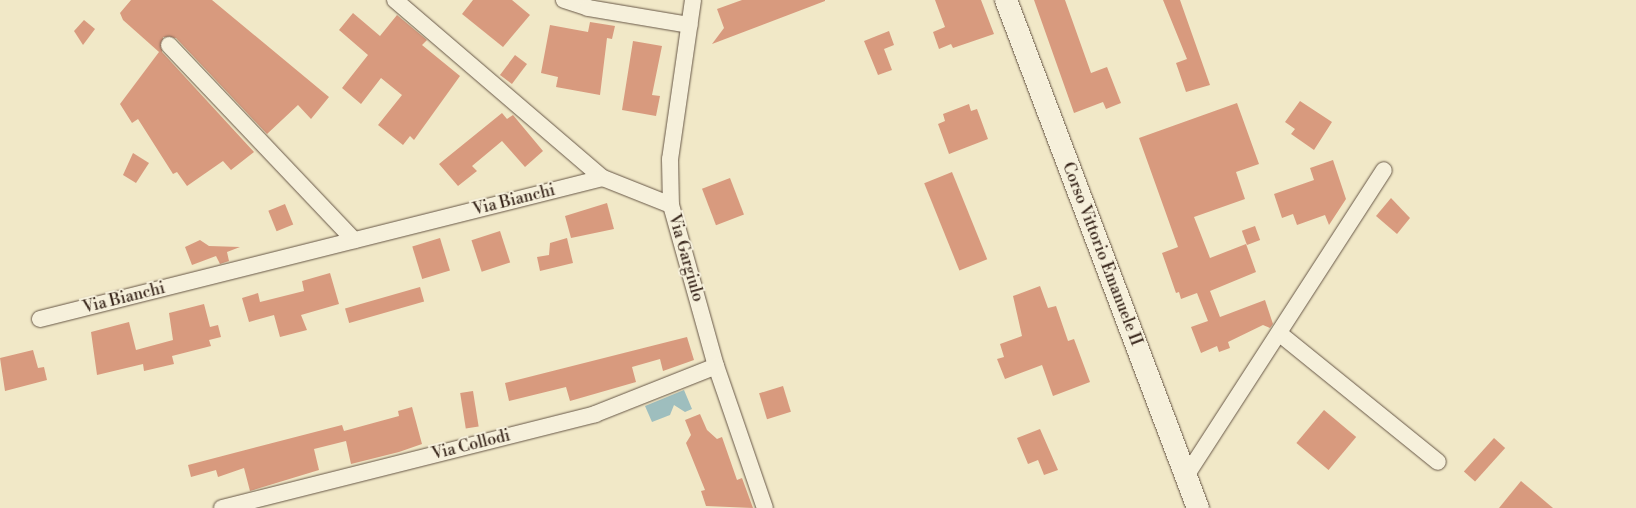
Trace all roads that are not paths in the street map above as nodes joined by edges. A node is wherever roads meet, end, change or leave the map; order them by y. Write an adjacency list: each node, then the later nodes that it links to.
1 (395, 0): 9 (street)
2 (564, 0): 5 (street)
3 (694, 0): 6 (street, Via Gargiulo)
4 (1006, 0): 16 (street, Corso Vittorio Emanuele II)
5 (589, 4): 6 (street)
6 (690, 25): 10 (street, Via Gargiulo)
7 (169, 45): 11 (street)
8 (1384, 170): 13 (street)
9 (603, 178): 10 (street); 11 (street, Via Bianchi)
10 (671, 205): 14 (street, Via Gargiulo)
11 (354, 240): 12 (street, Via Bianchi)
12 (40, 319)
13 (1280, 334): 15 (street); 16 (street)
14 (716, 366): 17 (street, Via Collodi); 18 (street, Via Gargiulo)
15 (1438, 462)
16 (1186, 476): 19 (street, Corso Vittorio Emanuele II)
17 (222, 508)
18 (765, 508)
19 (1198, 508)

